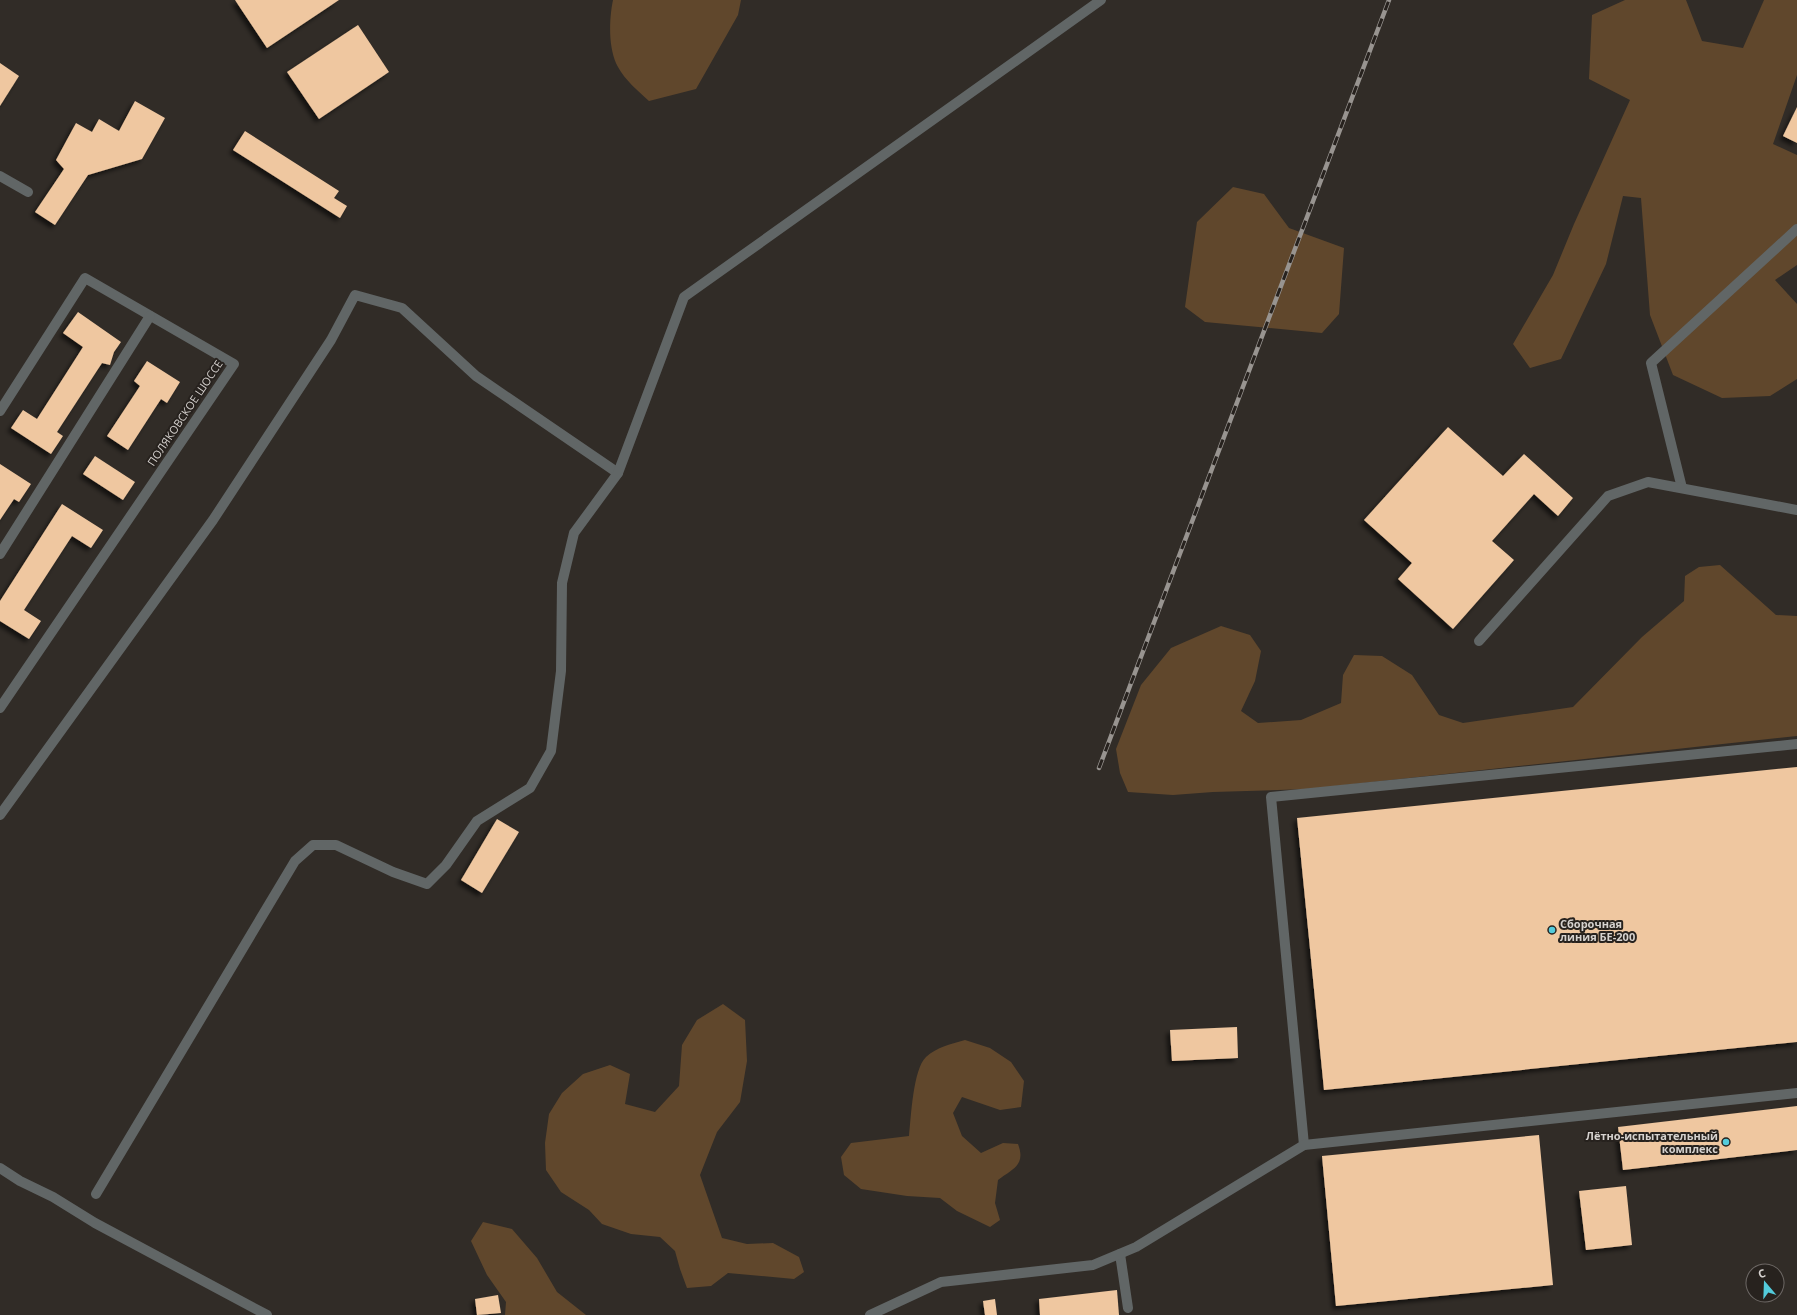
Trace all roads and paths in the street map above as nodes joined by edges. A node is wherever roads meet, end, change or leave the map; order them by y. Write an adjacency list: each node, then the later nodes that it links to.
1 (1101, 0): 7 (street)
2 (0, 176): 3 (street)
3 (28, 192)
4 (1797, 229): 8 (street)
5 (150, 316): 6 (street, ПОЛЯКОВСКОЕ ШОССЕ); 10 (street); 12 (street, ПОЛЯКОВСКОЕ ШОССЕ)
6 (0, 411)
7 (618, 473): 14 (street); 18 (street)
8 (1682, 488): 9 (street); 11 (street)
9 (1797, 510)
10 (0, 554)
11 (1479, 641)
12 (0, 708)
13 (1797, 744): 16 (street)
14 (0, 815)
15 (1797, 1092): 16 (street)
16 (1304, 1145): 19 (street)
17 (0, 1168): 22 (street)
18 (96, 1194)
19 (1120, 1254): 20 (street); 21 (street)
20 (1128, 1308)
21 (878, 1313): 23 (street)
22 (267, 1315)
23 (870, 1315)

